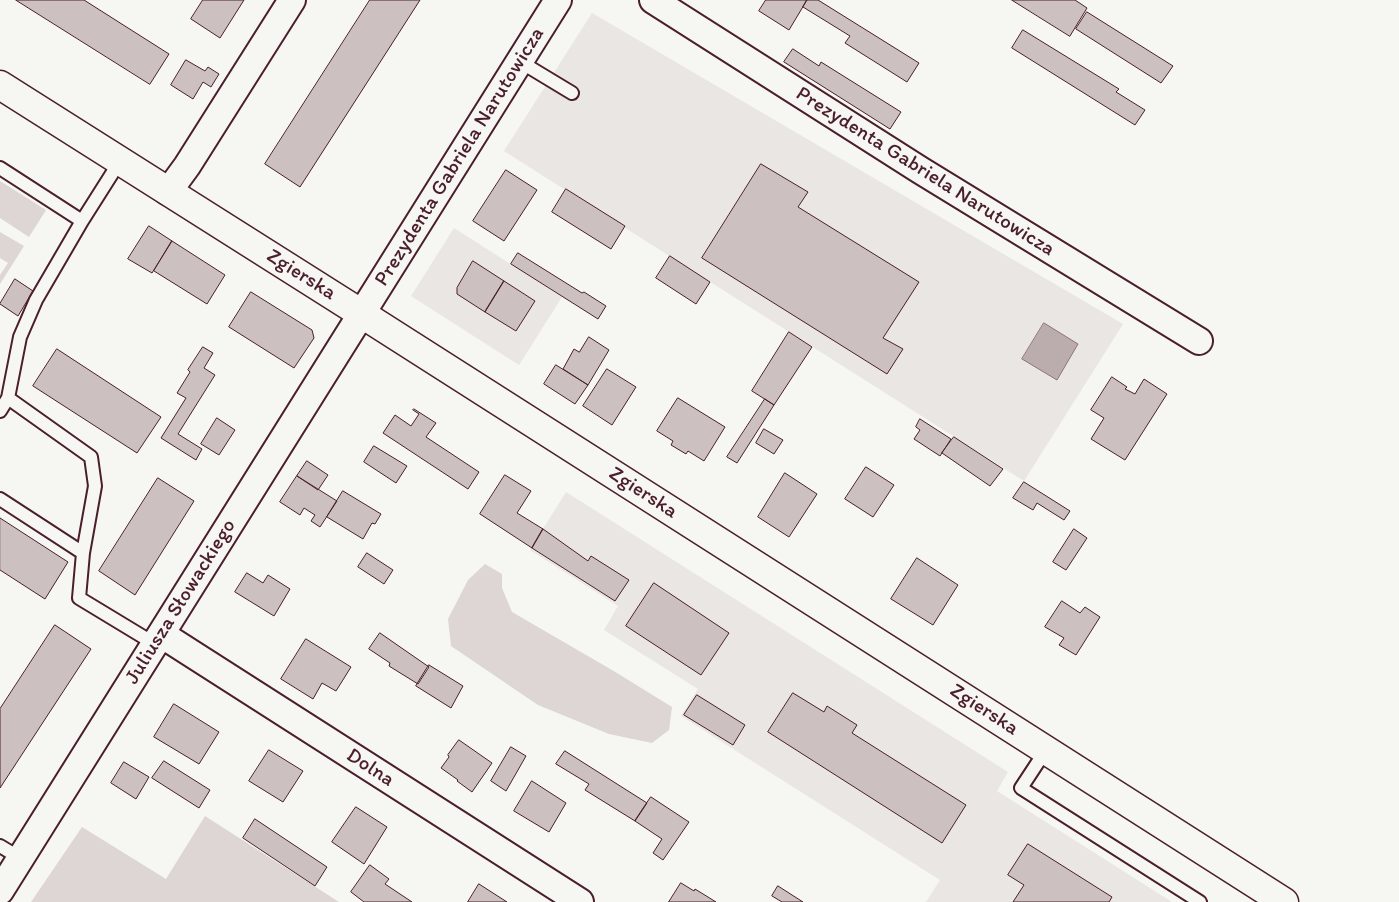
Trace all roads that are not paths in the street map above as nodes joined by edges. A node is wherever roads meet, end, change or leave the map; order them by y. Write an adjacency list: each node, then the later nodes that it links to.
1 (292, 0): 9 (street)
2 (558, 0): 4 (street, Prezydenta Gabriela Narutowicza)
3 (653, 0): 12 (street, Prezydenta Gabriela Narutowicza)
4 (519, 61): 6 (lane); 11 (street, Prezydenta Gabriela Narutowicza)
5 (0, 85): 7 (main road, Zgierska)
6 (572, 93)
7 (120, 161): 9 (main road, Zgierska); 10 (lane)
8 (0, 168): 10 (lane)
9 (168, 192): 11 (main road, Zgierska)
10 (82, 221): 13 (lane)
11 (362, 314): 17 (street, Juliusza Słowackiego); 18 (main road, Zgierska)
12 (1199, 341)
13 (8, 398): 14 (lane); 16 (lane)
14 (0, 411)
15 (0, 499): 16 (lane)
16 (83, 553): 17 (lane)
17 (158, 639): 19 (street, Juliusza Słowackiego); 21 (street, Dolna)
18 (1046, 750): 22 (lane); 23 (main road, Zgierska)
19 (10, 852): 20 (street, Juliusza Słowackiego)
20 (0, 891)
21 (580, 902)
22 (1200, 902)
23 (1284, 902)

